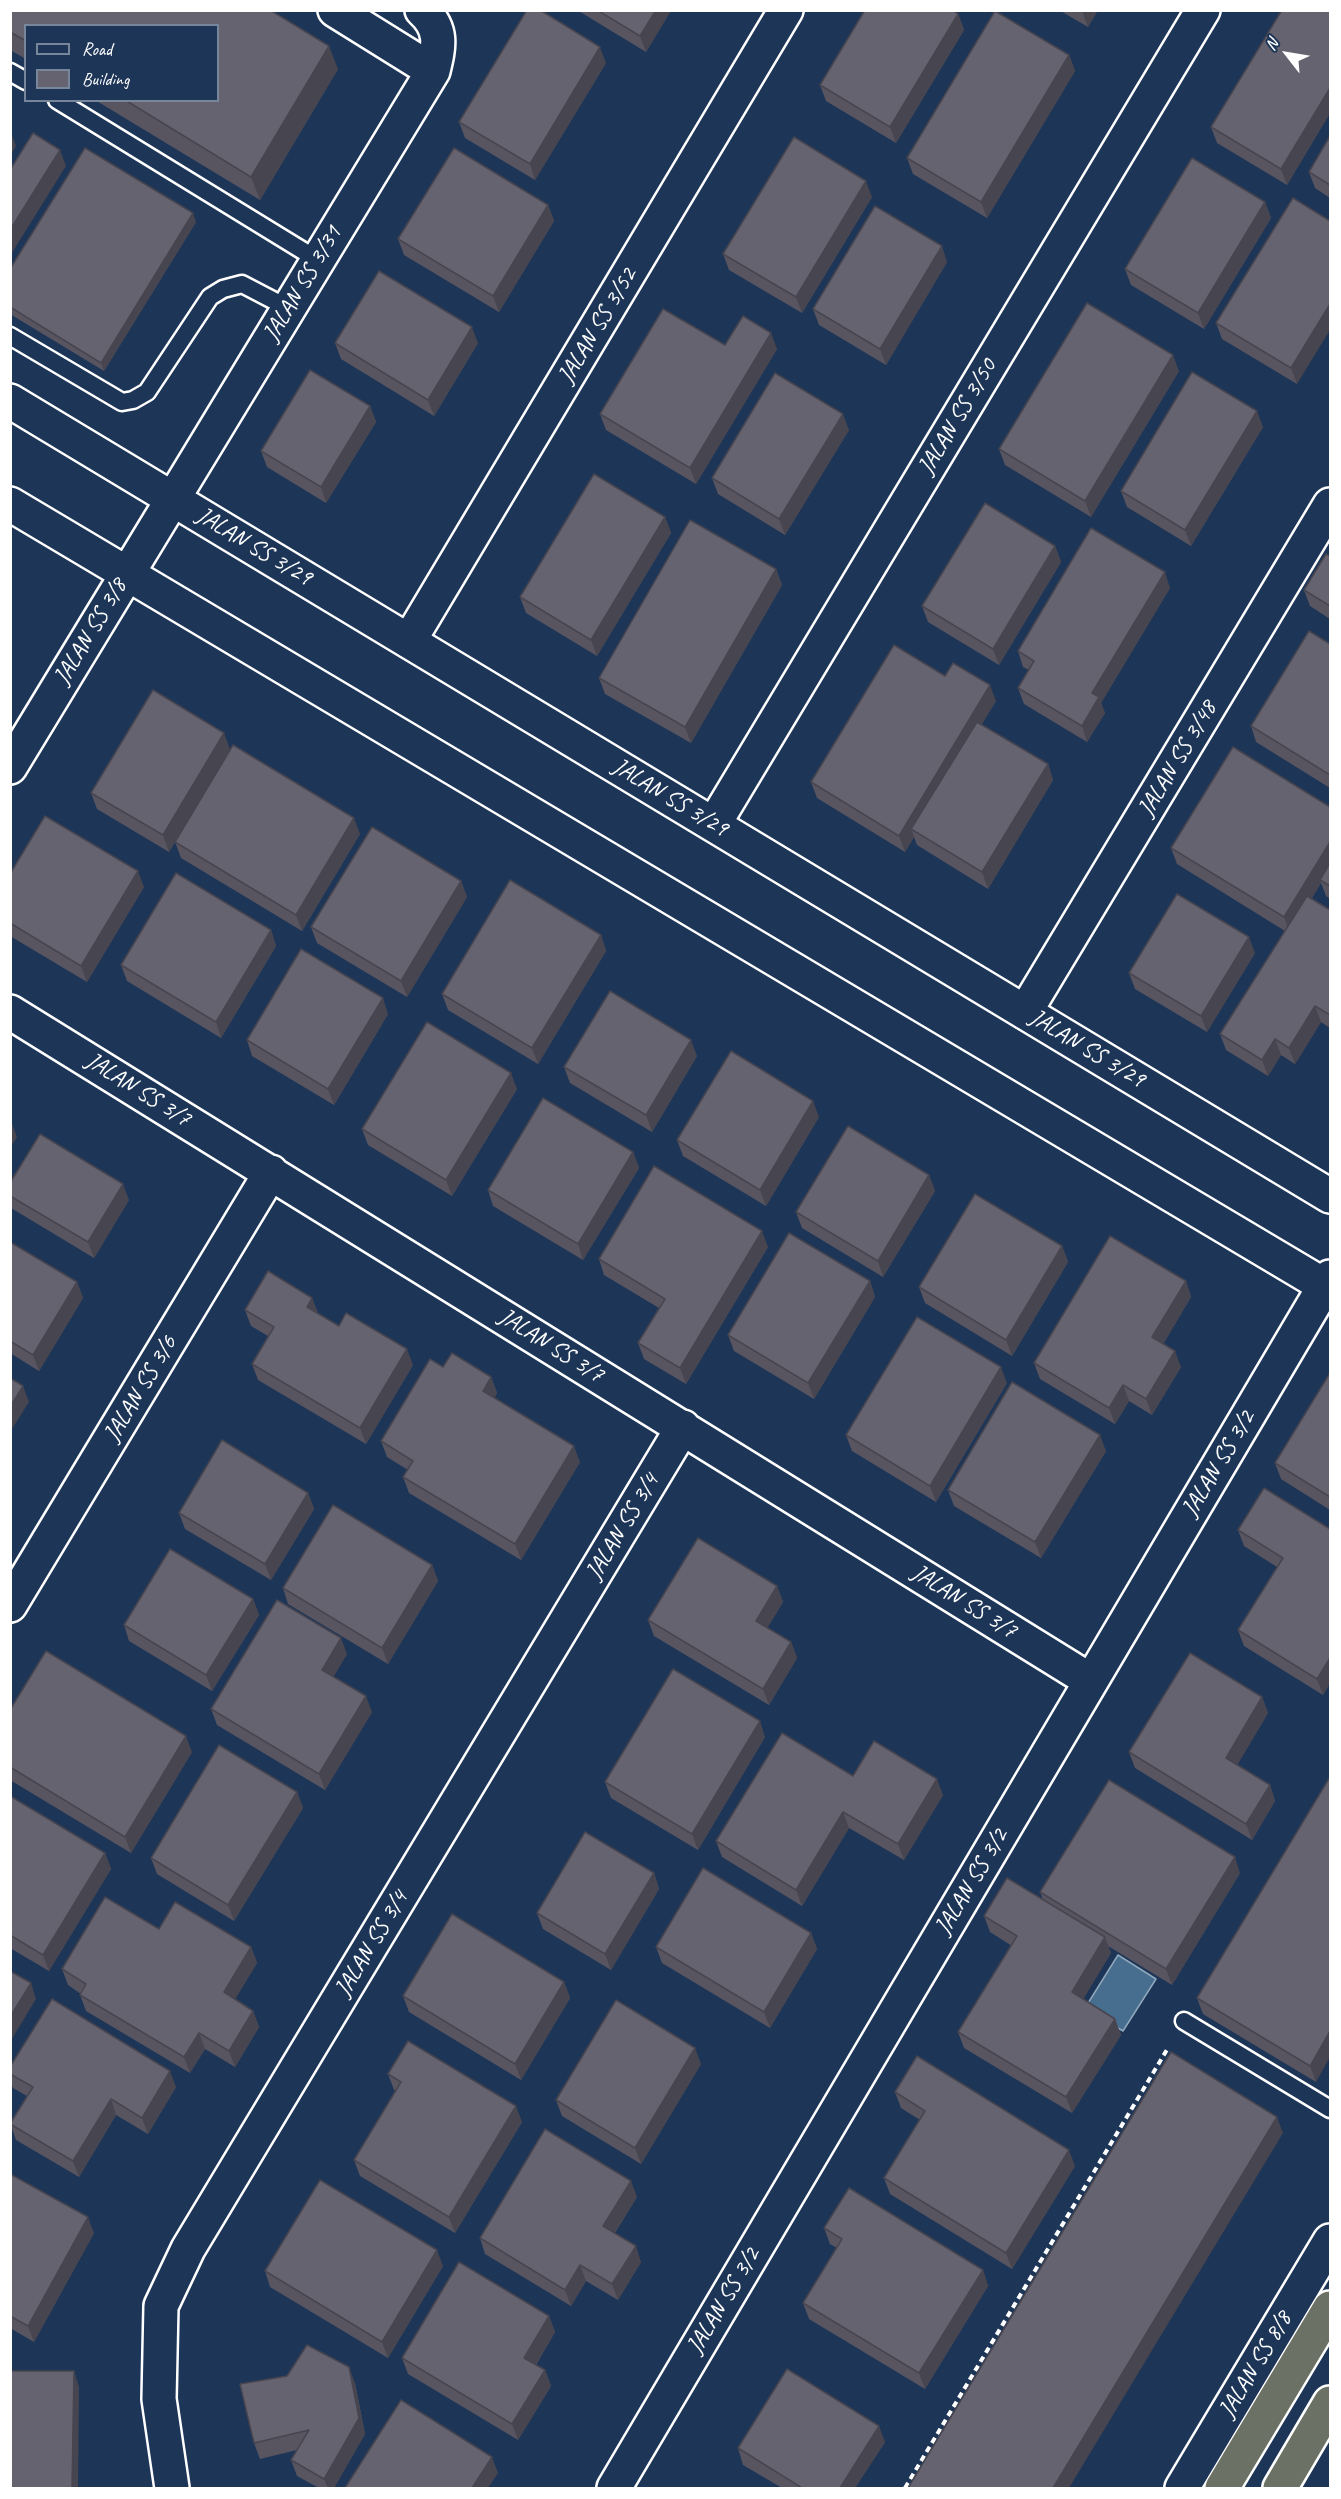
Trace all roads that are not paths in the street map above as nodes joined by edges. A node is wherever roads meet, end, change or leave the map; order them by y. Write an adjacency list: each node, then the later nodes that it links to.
1 (335, 10): 5 (street)
2 (422, 10): 5 (street, JALAN SS 3/31)
3 (786, 10): 17 (street, JALAN SS 3/52)
4 (1203, 10): 19 (street, JALAN SS 3/50)
5 (433, 71): 9 (street, JALAN SS 3/31)
6 (10, 72): 7 (lane)
7 (24, 80)
8 (60, 102): 9 (lane)
9 (318, 260): 10 (street, JALAN SS 3/31)
10 (288, 309): 11 (lane); 13 (street, JALAN SS 3/31)
11 (10, 336)
12 (10, 401): 13 (street, JALAN SS 3/29)
13 (174, 499): 16 (street, JALAN SS 3/8); 17 (street, JALAN SS 3/29)
14 (10, 504): 16 (street)
15 (1330, 505): 21 (street, JALAN SS 3/48)
16 (126, 573): 18 (street, JALAN SS 3/8); 24 (street)
17 (409, 641): 19 (street, JALAN SS 3/29)
18 (10, 767)
19 (714, 824): 21 (street, JALAN SS 3/29)
20 (10, 1012): 22 (street, JALAN SS 3/7)
21 (1026, 1012): 23 (street, JALAN SS 3/29)
22 (272, 1172): 25 (street, JALAN SS 3/7); 26 (street, JALAN SS 3/6)
23 (1330, 1196)
24 (1328, 1281): 27 (street, JALAN SS 3/2)
25 (683, 1427): 27 (street, JALAN SS 3/7); 33 (street, JALAN SS 3/4)
26 (10, 1605)
27 (1091, 1681): 34 (street, JALAN SS 3/2)
28 (1184, 2021): 29 (lane)
29 (1330, 2109)
30 (1330, 2241): 35 (street, JALAN SS 8/8)
31 (1330, 2308): 36 (highway)
32 (1330, 2403): 37 (highway)
33 (172, 2488)
34 (614, 2488)
35 (1182, 2488)
36 (1222, 2488)
37 (1280, 2488)

